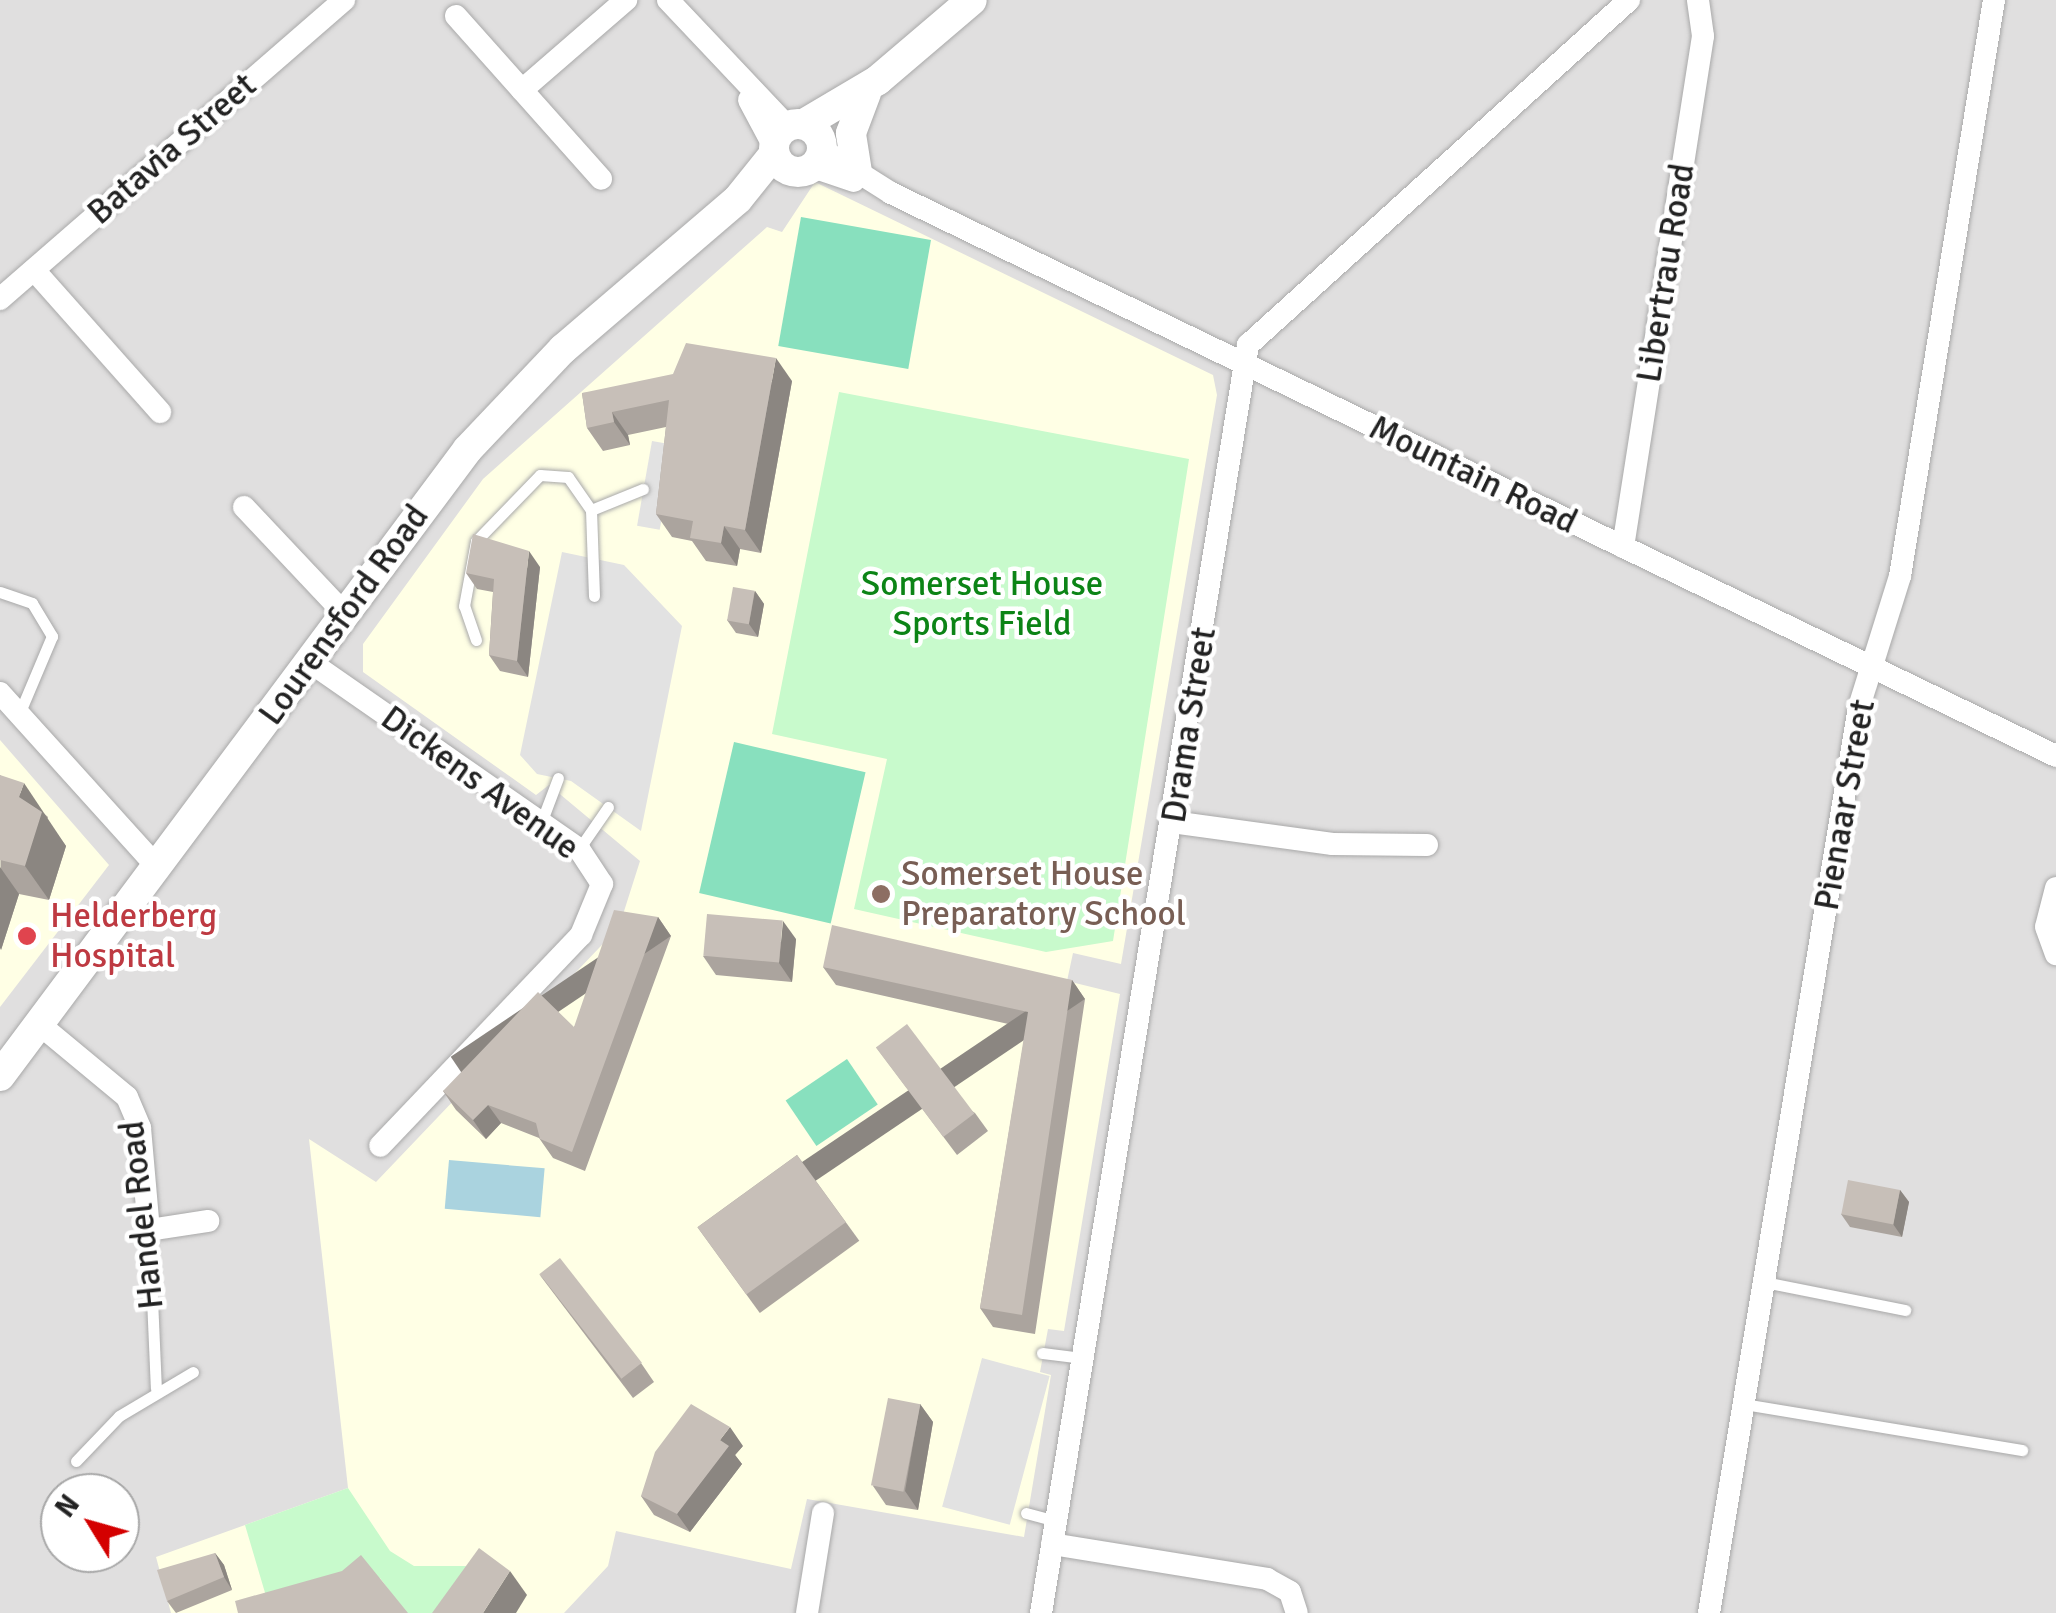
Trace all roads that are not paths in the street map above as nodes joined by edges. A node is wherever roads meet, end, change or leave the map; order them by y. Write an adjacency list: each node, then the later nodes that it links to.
1 (344, 0): 15 (street, Batavia Street)
2 (626, 0): 10 (street)
3 (668, 0): 11 (street)
4 (972, 0): 9 (street, Lourensford Road)
5 (1629, 0): 17 (street, Drama Street)
6 (1698, 0): 22 (street, Libertrau Road)
7 (1994, 0): 28 (street, Pienaar Street)
8 (456, 16): 10 (street)
9 (872, 87): 11 (street, Lourensford Road); 12 (street)
10 (522, 90): 13 (street)
11 (798, 147): 12 (street, Mountain Road); 14 (street, Mountain Road); 25 (street, Lourensford Road)
12 (857, 172): 14 (street, Mountain Road)
13 (601, 179)
14 (891, 194): 17 (street, Mountain Road)
15 (34, 270): 16 (street, Batavia Street); 18 (street)
16 (0, 299)
17 (1242, 363): 22 (street, Mountain Road); 34 (street, Drama Street)
18 (160, 412)
19 (643, 489): 21 (lane)
20 (244, 507): 25 (street)
21 (591, 510): 24 (lane); 26 (lane)
22 (1623, 548): 28 (street, Mountain Road)
23 (0, 592): 30 (lane)
24 (594, 596)
25 (344, 614): 27 (street, Lourensford Road)
26 (476, 640)
27 (310, 662): 35 (street, Dickens Avenue); 38 (street, Lourensford Road)
28 (1871, 666): 31 (street, Mountain Road); 46 (street, Pienaar Street)
29 (0, 693): 30 (street)
30 (19, 714): 38 (street)
31 (2056, 756)
32 (558, 778): 35 (lane)
33 (608, 807): 37 (lane)
34 (1172, 822): 36 (street); 49 (street, Drama Street)
35 (541, 823): 37 (street, Dickens Avenue)
36 (1427, 846)
37 (579, 849): 43 (street, Dickens Avenue)
38 (157, 867): 41 (street, Lourensford Road)
39 (2056, 888): 40 (street)
40 (2056, 954)
41 (39, 1024): 42 (street, Lourensford Road); 45 (street, Handel Road)
42 (0, 1076)
43 (380, 1146)
44 (208, 1221): 45 (street)
45 (149, 1230): 51 (lane, Handel Road)
46 (1764, 1282): 47 (lane); 52 (street, Pienaar Street)
47 (1905, 1310)
48 (1042, 1353): 49 (lane)
49 (1083, 1358): 57 (street, Drama Street)
50 (194, 1372): 51 (lane)
51 (156, 1388): 54 (lane)
52 (1744, 1404): 53 (lane); 61 (street, Pienaar Street)
53 (2022, 1450)
54 (76, 1461)
55 (823, 1513): 58 (street)
56 (1026, 1513): 57 (lane)
57 (1054, 1532): 59 (street, Drama Street); 60 (street)
58 (807, 1613)
59 (1041, 1613)
60 (1297, 1613)
61 (1709, 1613)

